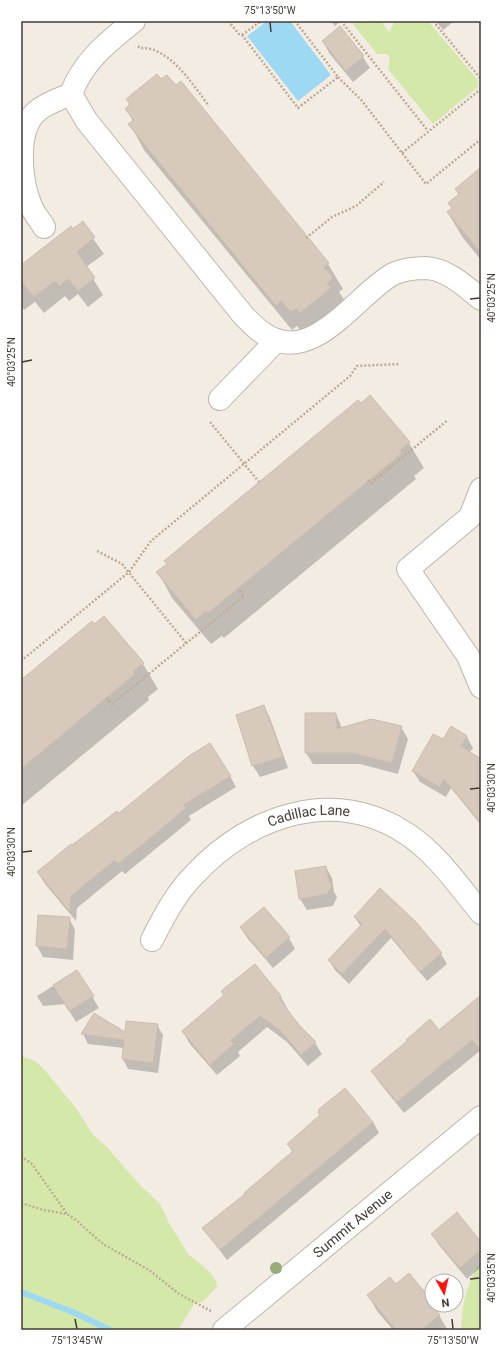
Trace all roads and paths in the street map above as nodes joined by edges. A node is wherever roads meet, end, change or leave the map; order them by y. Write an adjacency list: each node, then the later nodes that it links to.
1 (228, 21): 7 (path)
2 (261, 21): 7 (path)
3 (295, 21): 8 (path)
4 (341, 21): 13 (path)
5 (433, 21): 9 (path)
6 (129, 25): 11 (street); 12 (path)
7 (242, 36): 8 (path)
8 (338, 77): 15 (path)
9 (481, 79)
10 (481, 89): 13 (path)
11 (71, 94): 17 (street); 20 (street)
12 (210, 106)
13 (428, 131): 15 (path)
14 (481, 139): 15 (path)
15 (402, 153)
16 (384, 182): 18 (path)
17 (44, 227)
18 (306, 238)
19 (481, 299): 20 (street)
20 (277, 340): 22 (street)
21 (400, 364): 27 (path)
22 (220, 399)
23 (448, 420): 28 (path)
24 (210, 422): 27 (path)
25 (21, 453): 26 (path)
26 (21, 456)
27 (244, 464): 29 (path); 32 (path)
28 (368, 480)
29 (259, 482)
30 (481, 489): 36 (street)
31 (98, 551): 32 (path)
32 (129, 572): 34 (path); 35 (path)
33 (238, 589): 34 (path)
34 (186, 643): 37 (path)
35 (21, 661)
36 (481, 687)
37 (106, 698)
38 (481, 913): 39 (street, Cadillac Lane)
39 (152, 940)
40 (481, 1117): 44 (street, Summit Avenue)
41 (21, 1156): 43 (path)
42 (21, 1203): 43 (path)
43 (67, 1214): 44 (path)
44 (226, 1328)

